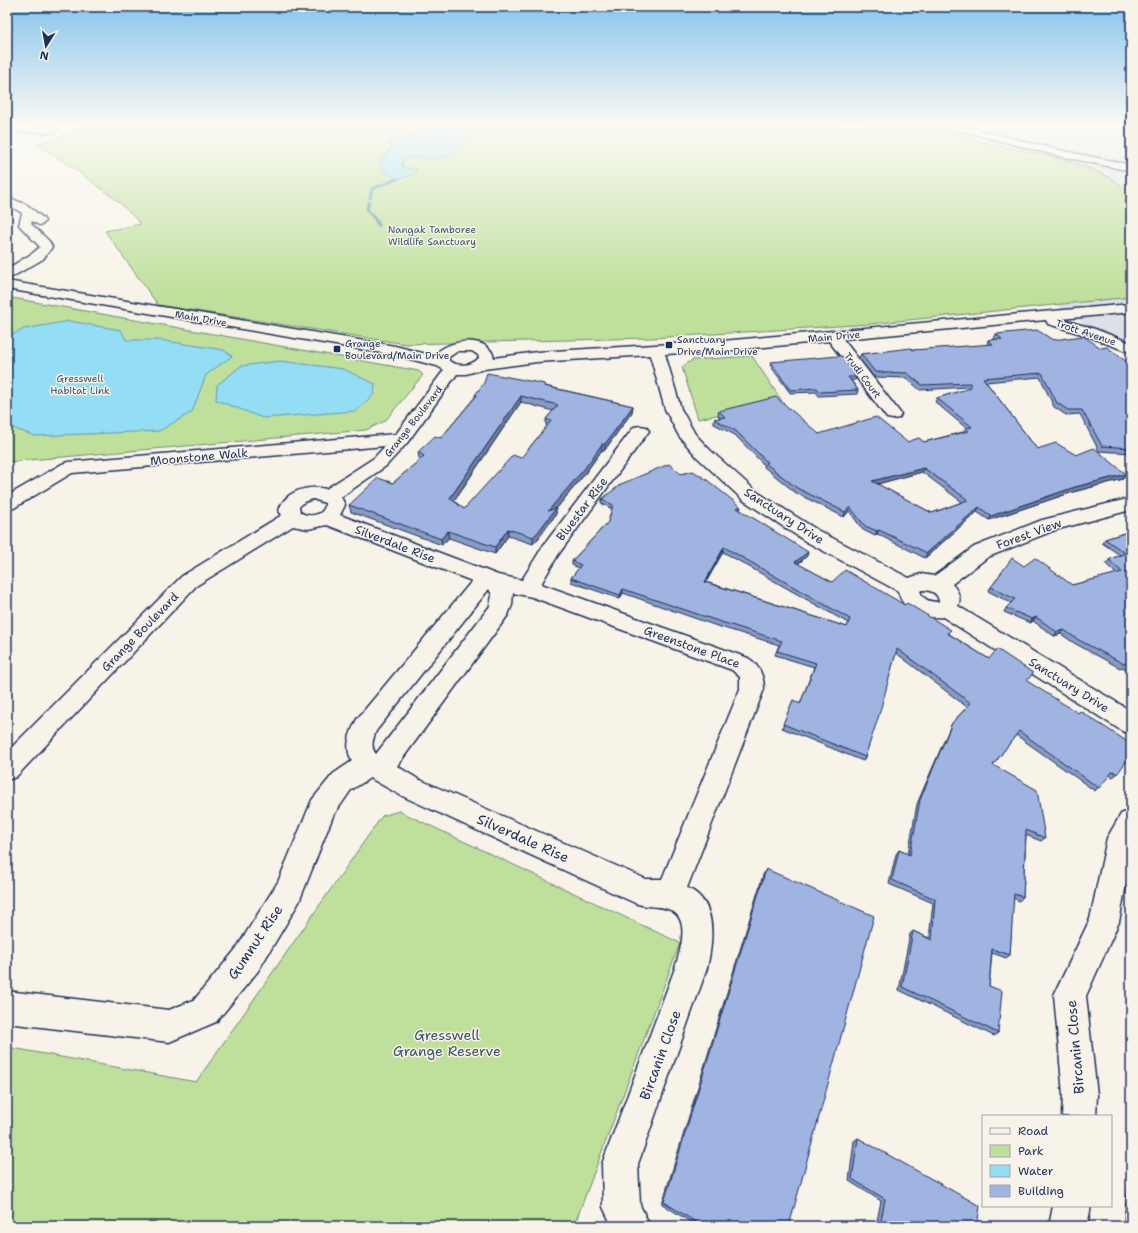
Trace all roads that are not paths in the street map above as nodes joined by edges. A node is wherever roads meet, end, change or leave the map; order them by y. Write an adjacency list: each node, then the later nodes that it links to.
1 (7, 200): 2 (street)
2 (7, 274)
3 (7, 285): 10 (street, Main Drive)
4 (1131, 308): 5 (street, Main Drive)
5 (1041, 318): 6 (street, Main Drive); 7 (street, Trott Avenue)
6 (833, 336): 8 (street, Main Drive); 11 (street, Trudi Court)
7 (1131, 348)
8 (657, 351): 9 (street, Main Drive); 21 (street, Sanctuary Drive)
9 (482, 358): 10 (street, Main Drive); 10 (street)
10 (447, 361): 13 (street, Grange Boulevard)
11 (892, 414)
12 (640, 431): 22 (street, Bluestar Rise)
13 (401, 439): 14 (street, Grange Boulevard); 15 (street, Moonstone Walk)
14 (329, 496): 17 (street); 18 (street)
15 (7, 504)
16 (1131, 504): 20 (street, Forest View)
17 (326, 517): 18 (street); 19 (street, Silverdale Rise)
18 (292, 518): 26 (street, Grange Boulevard)
19 (491, 580): 22 (street, Greenstone Place); 25 (street); 25 (street)
20 (937, 585): 21 (street); 23 (street)
21 (910, 587): 23 (street)
22 (527, 589): 28 (street, Greenstone Place)
23 (946, 609): 24 (street, Sanctuary Drive)
24 (1131, 724)
25 (374, 767): 28 (street, Silverdale Rise); 29 (street, Gumnut Rise)
26 (7, 769)
27 (1131, 823): 30 (street, Bircanin Close)
28 (670, 895): 32 (street, Bircanin Close)
29 (7, 1007)
30 (1079, 1115)
31 (1072, 1207): 33 (street)
32 (631, 1226)
33 (1068, 1226)

